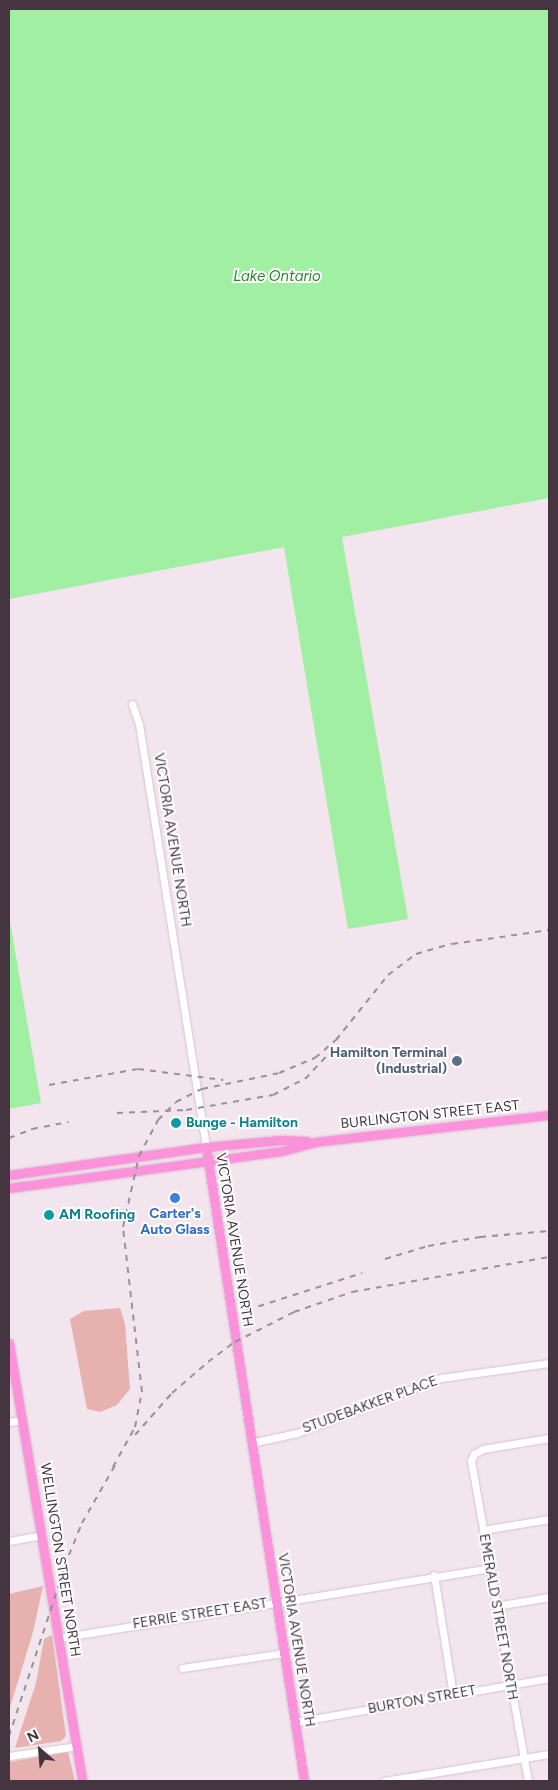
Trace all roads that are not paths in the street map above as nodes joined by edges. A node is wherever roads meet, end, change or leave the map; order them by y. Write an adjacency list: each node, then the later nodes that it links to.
1 (132, 704): 4 (street, VICTORIA AVENUE NORTH)
2 (549, 1115): 3 (main road, BURLINGTON STREET EAST)
3 (315, 1142): 4 (main road, BURLINGTON STREET EAST); 5 (main road, BURLINGTON STREET EAST)
4 (206, 1147): 5 (main road, VICTORIA AVENUE NORTH); 6 (main road, BURLINGTON STREET EAST)
5 (208, 1160): 7 (main road, BURLINGTON STREET EAST); 13 (main road, VICTORIA AVENUE NORTH)
6 (9, 1175)
7 (9, 1188)
8 (9, 1343): 10 (main road, WELLINGTON STREET NORTH)
9 (549, 1363): 13 (street, STUDEBAKKER PLACE)
10 (22, 1420): 11 (street); 16 (main road, WELLINGTON STREET NORTH)
11 (9, 1422)
12 (549, 1438): 15 (street, EMERALD STREET NORTH)
13 (251, 1443): 21 (main road, VICTORIA AVENUE NORTH)
14 (549, 1519): 15 (street)
15 (482, 1530): 18 (street, EMERALD STREET NORTH)
16 (42, 1535): 17 (street); 23 (main road, WELLINGTON STREET NORTH)
17 (9, 1541)
18 (489, 1568): 19 (street, FERRIE STREET EAST); 22 (street, EMERALD STREET NORTH)
19 (434, 1576): 21 (street, FERRIE STREET EAST); 28 (street)
20 (549, 1597): 22 (street)
21 (277, 1602): 23 (street, FERRIE STREET EAST); 24 (main road, VICTORIA AVENUE NORTH)
22 (496, 1606): 27 (street, EMERALD STREET NORTH)
23 (59, 1638): 30 (main road, WELLINGTON STREET NORTH)
24 (283, 1653): 25 (street); 29 (main road, VICTORIA AVENUE NORTH)
25 (182, 1668)
26 (549, 1678): 27 (street, BURTON STREET)
27 (510, 1685): 28 (street, BURTON STREET); 33 (street, EMERALD STREET NORTH)
28 (453, 1695): 29 (street, BURTON STREET)
29 (295, 1722): 35 (main road, VICTORIA AVENUE NORTH)
30 (77, 1746): 32 (street); 34 (main road, WELLINGTON STREET NORTH)
31 (549, 1754): 33 (street)
32 (9, 1756)
33 (523, 1758): 36 (street); 37 (street, EMERALD STREET NORTH)
34 (82, 1781)
35 (304, 1781)
36 (384, 1781)
37 (528, 1781)

